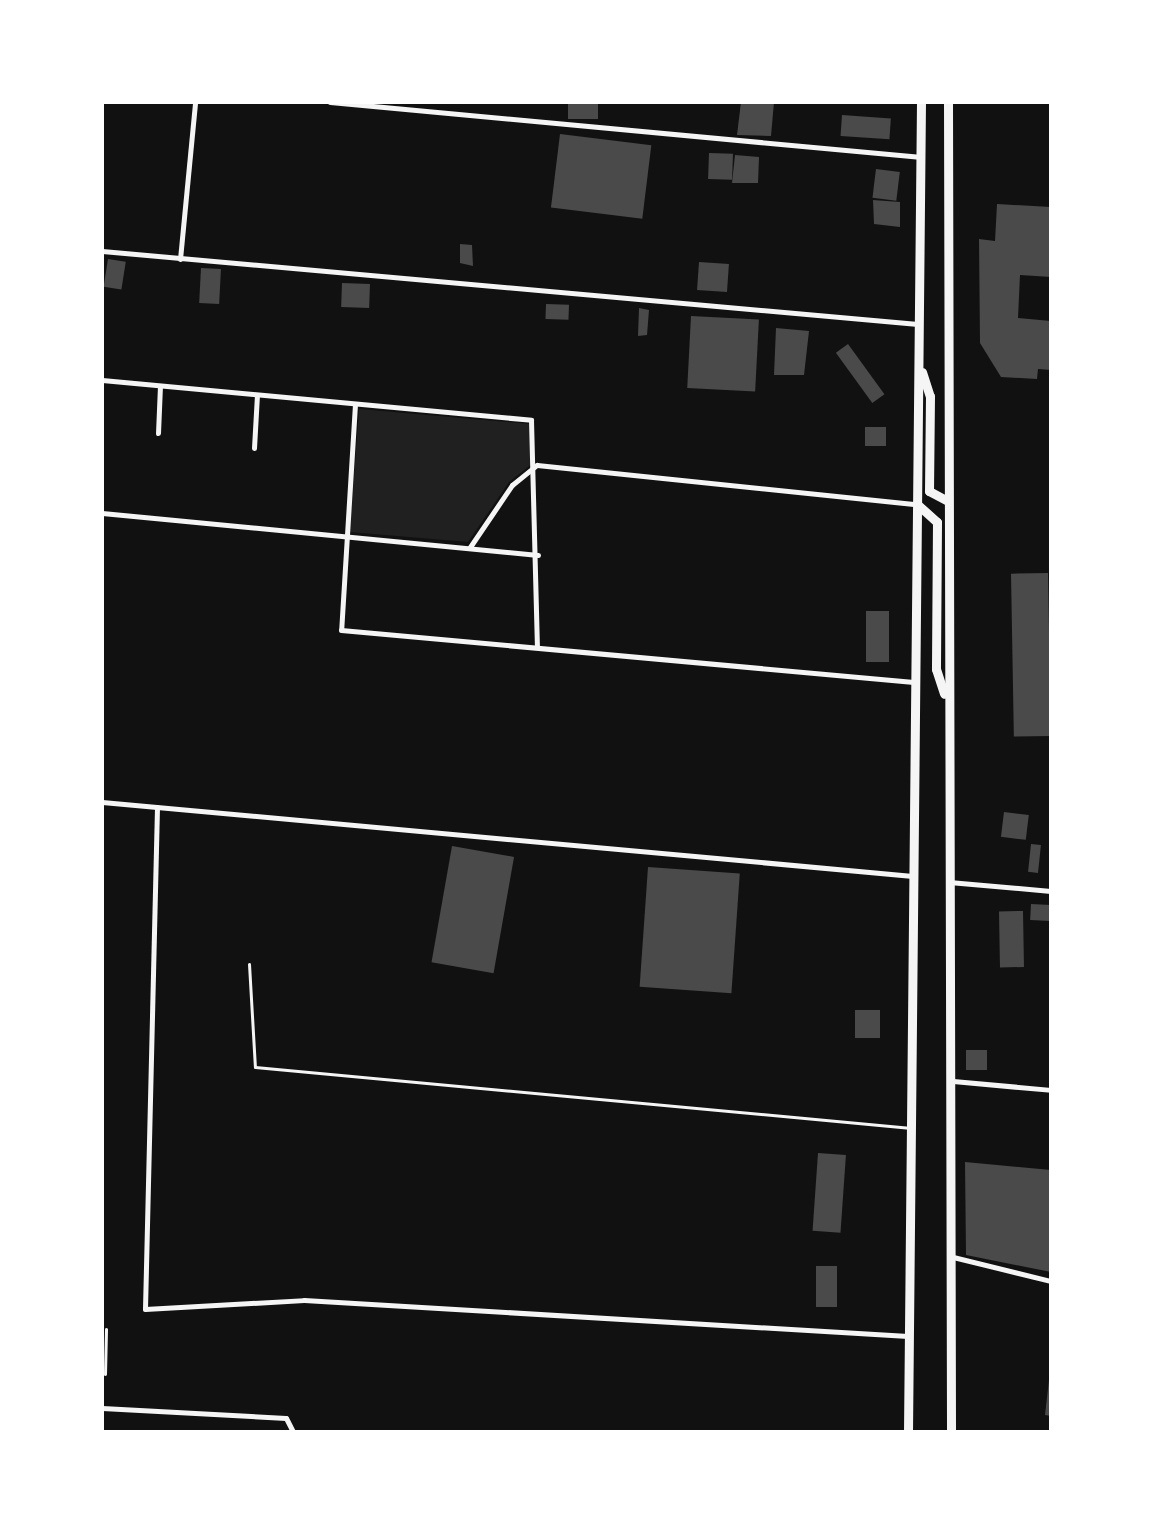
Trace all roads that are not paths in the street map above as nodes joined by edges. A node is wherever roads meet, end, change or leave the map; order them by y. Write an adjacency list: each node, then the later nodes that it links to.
1 (195, 102): 7 (street)
2 (330, 102): 5 (street)
3 (921, 102): 5 (highway)
4 (948, 102): 17 (highway)
5 (922, 158): 8 (highway)
6 (102, 251): 7 (street)
7 (180, 259): 8 (street)
8 (919, 324): 9 (highway)
9 (919, 361): 17 (highway); 18 (highway)
10 (102, 380): 11 (street)
11 (160, 386): 12 (street); 14 (street)
12 (257, 395): 13 (street); 15 (street)
13 (355, 404): 16 (street); 20 (street)
14 (158, 433)
15 (254, 448)
16 (537, 465): 18 (street); 21 (street); 22 (street)
17 (948, 501): 25 (highway)
18 (917, 504): 24 (highway); 25 (highway)
19 (102, 513): 20 (street)
20 (345, 536): 21 (street); 23 (street)
21 (470, 547): 22 (street)
22 (538, 555): 23 (street)
23 (537, 646): 24 (street)
24 (914, 682): 28 (highway)
25 (946, 701): 29 (highway)
26 (102, 802): 27 (street)
27 (157, 807): 28 (street); 38 (street)
28 (913, 876): 34 (highway)
29 (949, 882): 30 (street); 32 (highway)
30 (1051, 891)
31 (249, 964): 34 (lane)
32 (953, 1081): 33 (street); 35 (highway)
33 (1051, 1090)
34 (911, 1128): 38 (highway)
35 (953, 1257): 36 (street); 43 (highway)
36 (1051, 1281)
37 (106, 1329): 39 (lane)
38 (909, 1336): 42 (highway)
39 (105, 1374)
40 (102, 1408): 41 (street)
41 (293, 1432)
42 (908, 1432)
43 (951, 1432)

